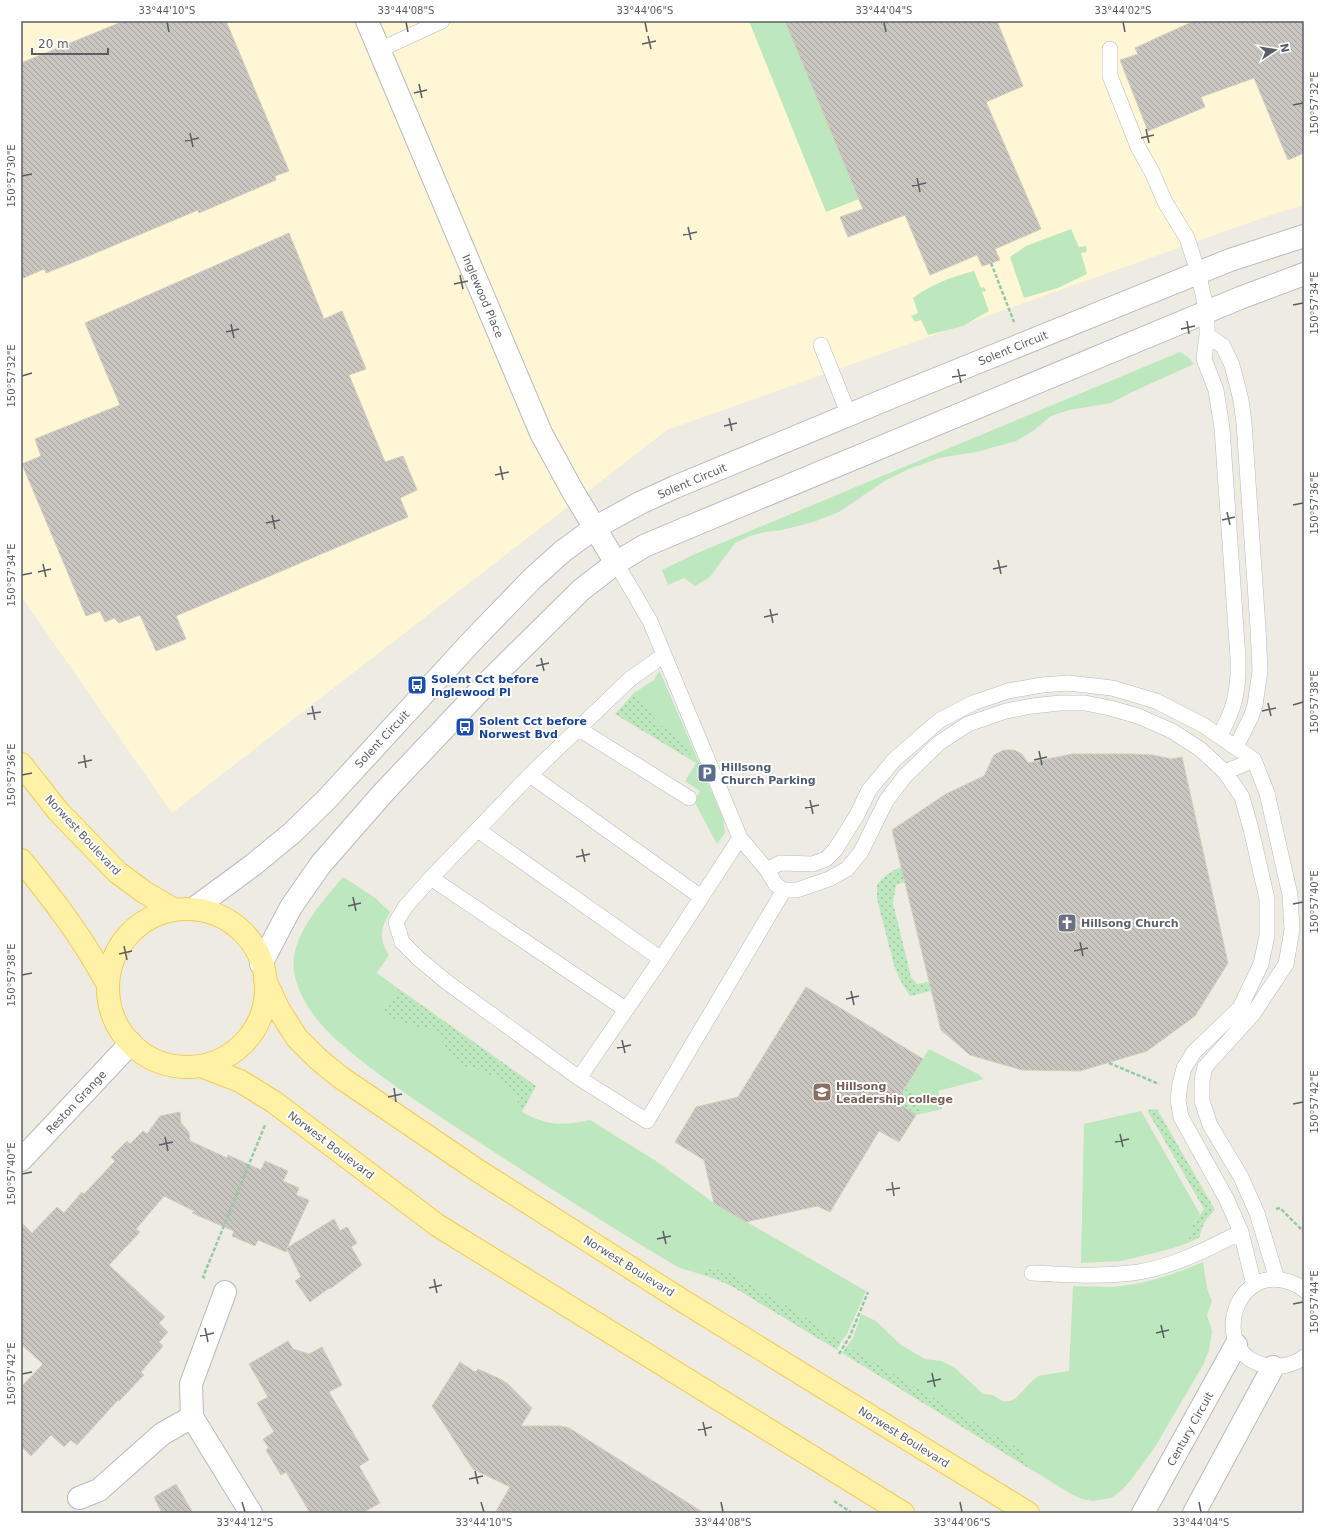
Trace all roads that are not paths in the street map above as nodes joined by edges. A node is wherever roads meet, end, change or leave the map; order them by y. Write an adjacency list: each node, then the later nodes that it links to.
1 (367, 21): 4 (street, Inglewood Place)
2 (442, 21): 4 (lane)
3 (1110, 49): 6 (lane)
4 (379, 50): 12 (street, Inglewood Place)
5 (1304, 236): 6 (street, Solent Circuit)
6 (1198, 272): 8 (lane); 11 (street, Solent Circuit)
7 (1304, 274): 8 (street)
8 (1207, 312): 9 (lane); 13 (street)
9 (1207, 335): 16 (lane); 17 (lane)
10 (821, 345): 11 (lane)
11 (849, 415): 12 (street, Solent Circuit)
12 (596, 527): 13 (street, Inglewood Place); 34 (street, Solent Circuit)
13 (616, 563): 14 (lane); 39 (street)
14 (664, 655): 15 (lane); 26 (lane)
15 (579, 729): 21 (lane); 22 (lane)
16 (1219, 736): 17 (lane); 28 (lane)
17 (1236, 747): 18 (lane)
18 (1254, 760): 20 (lane); 23 (lane)
19 (21, 764): 35 (main road, Norwest Boulevard)
20 (1225, 772): 24 (lane); 30 (lane)
21 (530, 775): 25 (lane); 32 (lane)
22 (689, 798)
23 (1274, 826): 24 (lane); 31 (lane)
24 (1251, 829): 33 (lane)
25 (478, 830): 29 (lane); 36 (lane)
26 (740, 838): 28 (lane); 32 (lane)
27 (21, 860): 40 (main road)
28 (768, 870): 30 (lane)
29 (431, 878): 41 (lane); 45 (lane)
30 (784, 890): 45 (lane)
31 (1290, 895): 33 (lane); 38 (lane)
32 (701, 897): 36 (lane)
33 (1267, 899): 37 (lane)
34 (196, 907): 35 (main road); 39 (main road, Norwest Boulevard)
35 (173, 909): 40 (main road)
36 (661, 959): 41 (lane)
37 (1260, 964): 38 (lane); 42 (lane)
38 (1286, 964): 42 (lane)
39 (263, 972): 44 (main road); 60 (main road, Norwest Boulevard)
40 (107, 983): 43 (main road)
41 (625, 1009): 45 (lane)
42 (1247, 1011): 47 (lane); 49 (lane)
43 (131, 1043): 44 (main road); 46 (street, Reston Grange)
44 (201, 1066): 59 (main road, Norwest Boulevard)
45 (579, 1078)
46 (21, 1160)
47 (1241, 1232): 48 (lane); 50 (lane)
48 (1032, 1273)
49 (1277, 1279): 50 (lane); 51 (lane)
50 (1254, 1285): 53 (lane)
51 (1304, 1290)
52 (225, 1292): 56 (street)
53 (1236, 1345): 55 (lane); 61 (street, Century Circuit)
54 (1304, 1357): 55 (lane)
55 (1273, 1367): 62 (street)
56 (192, 1417): 57 (street); 58 (street)
57 (79, 1498)
58 (251, 1513)
59 (903, 1513)
60 (1028, 1513)
61 (1144, 1513)
62 (1194, 1513)

